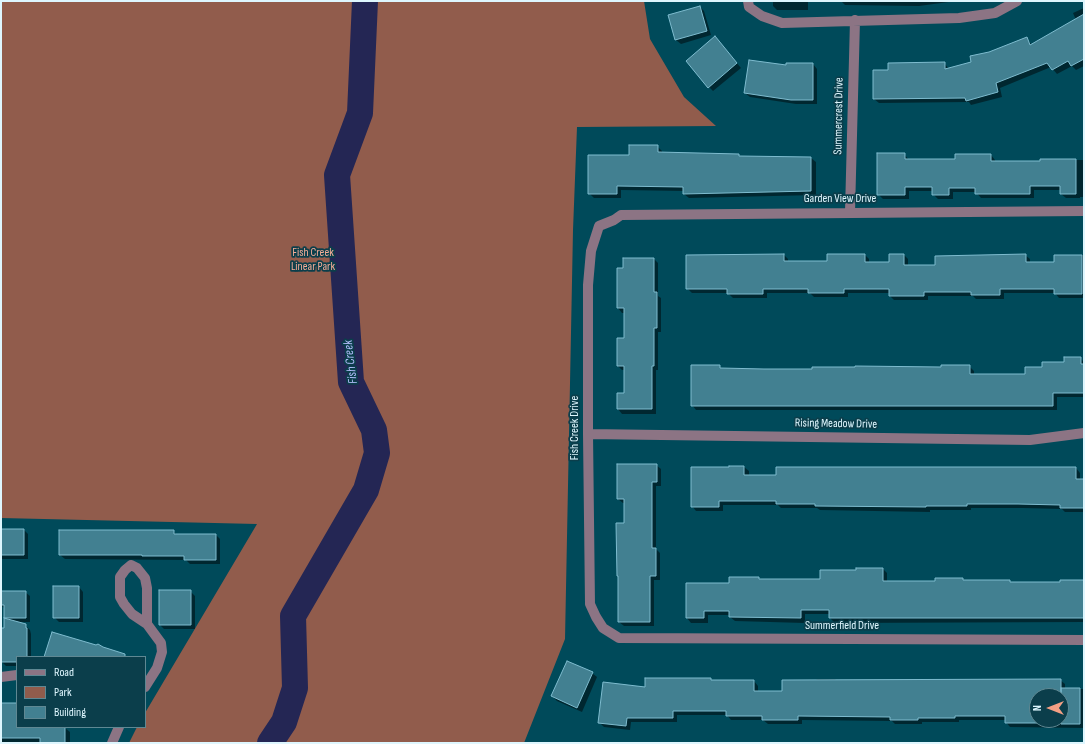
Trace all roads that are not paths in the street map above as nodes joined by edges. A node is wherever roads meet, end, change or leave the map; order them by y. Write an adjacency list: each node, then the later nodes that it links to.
1 (1017, 1): 3 (street)
2 (748, 4): 3 (street)
3 (855, 20): 5 (street, Summercrest Drive)
4 (1084, 211): 5 (street, Garden View Drive)
5 (850, 212): 6 (street, Garden View Drive)
6 (599, 226): 8 (street, Fish Creek Drive)
7 (1084, 433): 8 (street, Rising Meadow Drive)
8 (588, 434): 10 (street, Fish Creek Drive)
9 (147, 624): 9 (street); 14 (street)
10 (603, 628): 11 (street, Summerfield Drive)
11 (1084, 640)
12 (16, 675): 13 (street)
13 (1, 677)
14 (146, 685)
15 (119, 728): 16 (street)
16 (112, 743)

